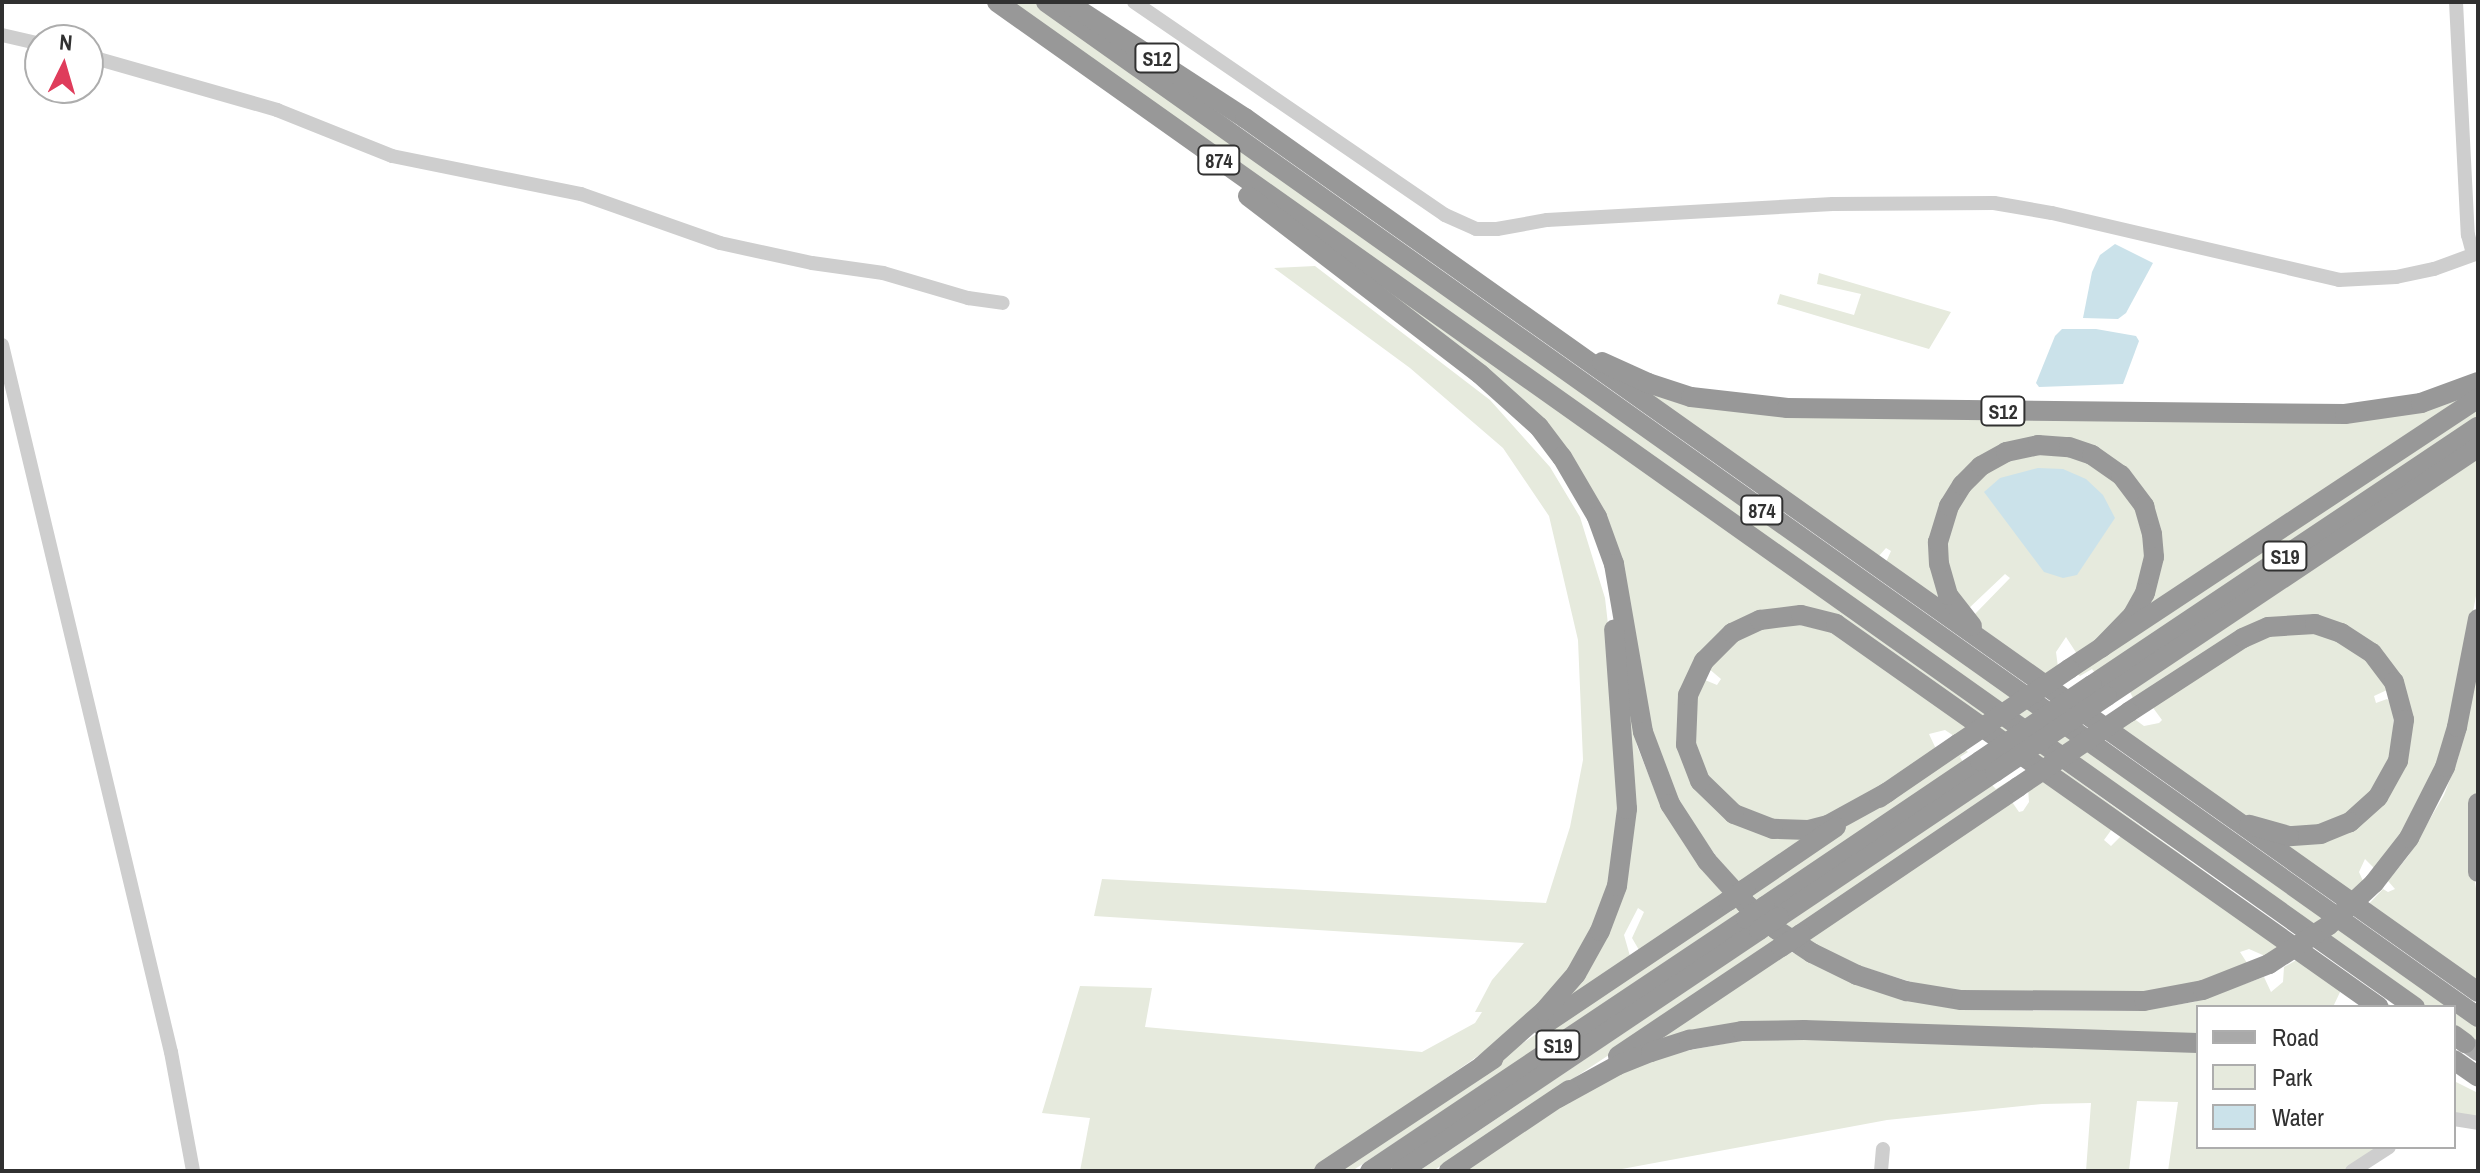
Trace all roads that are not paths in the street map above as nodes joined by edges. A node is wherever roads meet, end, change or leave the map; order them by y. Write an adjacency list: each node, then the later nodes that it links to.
1 (997, 2): 9 (highway, S12)
2 (1046, 2): 31 (highway, 874)
3 (1067, 2): 12 (highway, S12)
4 (1134, 2): 10 (street)
5 (2456, 2): 10 (street)
6 (2, 35): 7 (street)
7 (24, 40)
8 (104, 61): 11 (street)
9 (1113, 84): 18 (highway); 30 (highway, 874)
10 (2475, 253)
11 (1003, 303)
12 (1539, 327): 14 (highway, S12); 21 (highway)
13 (2, 345): 43 (street)
14 (2478, 382)
15 (2478, 398): 20 (highway)
16 (2478, 427): 22 (highway, S19)
17 (2478, 448): 22 (highway, S19)
18 (1565, 462): 19 (highway, bridge); 34 (highway)
19 (2478, 619)
20 (2101, 648): 21 (highway); 23 (highway, bridge)
21 (2006, 660): 24 (highway)
22 (2100, 691): 27 (highway, S19, bridge)
23 (1888, 792): 29 (highway); 34 (highway)
24 (2207, 803): 28 (highway); 38 (highway, bridge)
25 (2478, 803): 26 (highway)
26 (2478, 872)
27 (1752, 924): 45 (highway, S19); 46 (highway, S19)
28 (2478, 992)
29 (2376, 1005)
30 (2412, 1005)
31 (2478, 1017)
32 (2196, 1043): 38 (highway)
33 (2463, 1048): 36 (highway)
34 (1482, 1066): 44 (highway)
35 (2456, 1077): 37 (highway)
36 (2478, 1077)
37 (2478, 1087)
38 (1558, 1098): 47 (highway)
39 (2456, 1119): 40 (street)
40 (2478, 1123)
41 (1883, 1149): 48 (street)
42 (2386, 1149): 49 (street)
43 (193, 1171)
44 (1324, 1171)
45 (1370, 1171)
46 (1401, 1171)
47 (1449, 1171)
48 (1881, 1171)
49 (2352, 1171)

